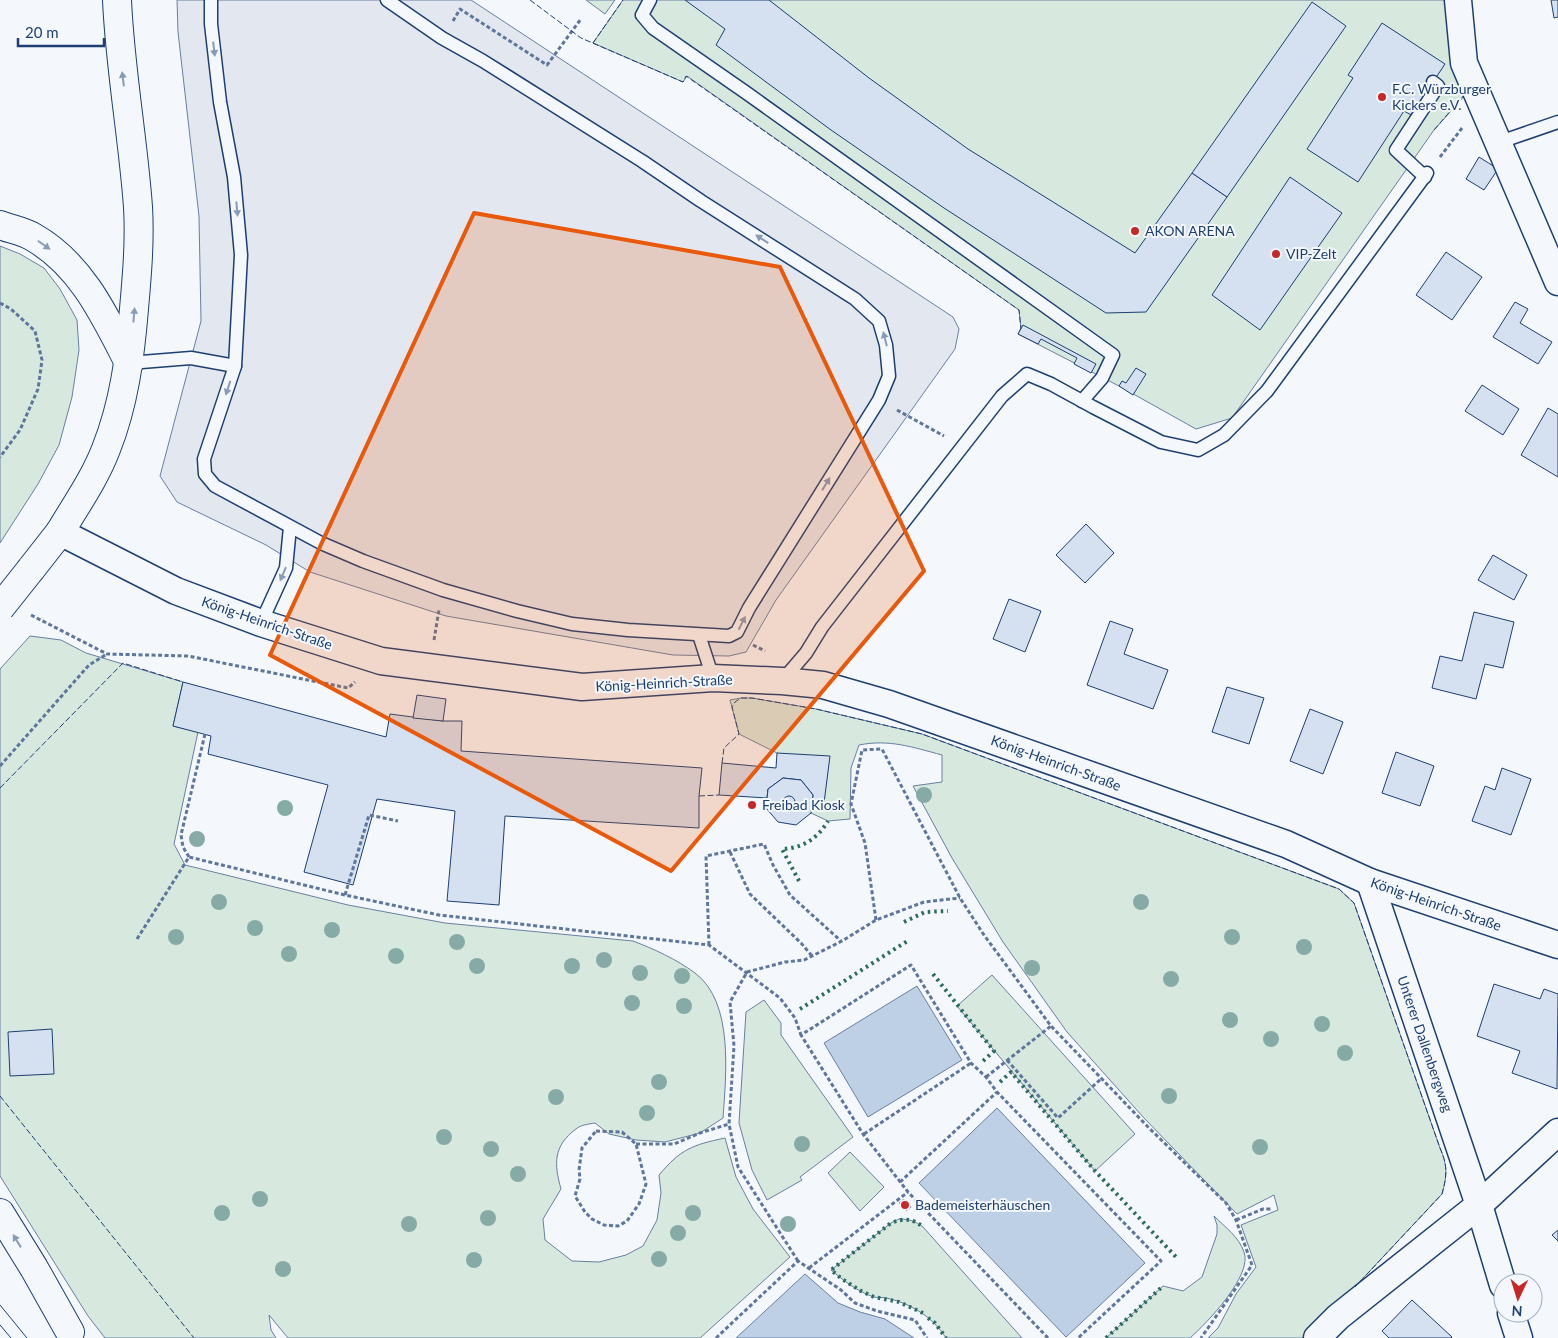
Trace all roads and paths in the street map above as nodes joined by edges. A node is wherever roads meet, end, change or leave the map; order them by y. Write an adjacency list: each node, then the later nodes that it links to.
1 (117, 0): 16 (main road, one-way to 1)
2 (211, 0): 17 (lane, one-way to 17)
3 (387, 0): 7 (lane)
4 (650, 0): 19 (lane)
5 (1458, 0): 11 (street)
6 (582, 20): 7 (path)
7 (442, 38): 18 (lane, one-way to 7)
8 (1432, 82): 12 (lane)
9 (1468, 120): 12 (path)
10 (1558, 122): 11 (lane)
11 (1497, 143): 14 (street)
12 (1426, 175): 19 (lane)
13 (0, 225): 16 (main road, one-way to 16)
14 (1558, 282)
15 (0, 303): 21 (path)
16 (129, 364): 17 (lane); 23 (main road)
17 (235, 366): 22 (lane, one-way to 22)
18 (879, 400): 20 (path); 28 (lane, one-way to 18)
19 (1082, 401): 30 (lane)
20 (945, 436)
21 (0, 457)
22 (290, 527): 24 (lane); 26 (lane, one-way to 26)
23 (60, 532): 25 (main road, bridge); 26 (street, König-Heinrich-Straße)
24 (443, 590): 27 (lane); 29 (path)
25 (13, 610): 31 (path)
26 (261, 623): 32 (street, König-Heinrich-Straße)
27 (699, 635): 28 (lane); 33 (lane)
28 (729, 636): 30 (path)
29 (434, 638)
30 (806, 653): 34 (lane)
31 (107, 654): 32 (path); 36 (path)
32 (380, 661): 33 (street, König-Heinrich-Straße)
33 (713, 678): 34 (street, König-Heinrich-Straße)
34 (782, 681): 40 (street, König-Heinrich-Straße)
35 (205, 734): 39 (path)
36 (0, 766)
37 (398, 821): 41 (path)
38 (730, 852): 45 (path); 46 (path); 48 (path)
39 (189, 857): 41 (path); 44 (path)
40 (1370, 882): 47 (street, König-Heinrich-Straße); 63 (street, Unterer Dallenbergweg)
41 (345, 896): 46 (path)
42 (960, 898): 43 (path); 43 (path); 50 (path)
43 (876, 920): 45 (path)
44 (137, 939)
45 (842, 941): 48 (path)
46 (709, 945): 49 (path)
47 (1558, 945)
48 (812, 956): 49 (path)
49 (747, 972): 51 (path); 57 (path)
50 (1051, 1026): 52 (path); 55 (path)
51 (801, 1035): 53 (path); 59 (path)
52 (1007, 1060): 54 (path); 55 (path)
53 (972, 1063): 54 (path); 59 (path)
54 (986, 1077): 56 (path)
55 (1102, 1078): 66 (path)
56 (997, 1092): 61 (path); 76 (path)
57 (729, 1124): 60 (path); 68 (path)
58 (1558, 1132): 63 (street)
59 (864, 1134): 61 (path)
60 (636, 1144): 60 (path)
61 (900, 1182): 62 (path)
62 (908, 1192): 69 (path); 75 (path)
63 (1479, 1205): 70 (street, Unterer Dallenbergweg); 78 (street)
64 (1272, 1209): 66 (path)
65 (0, 1213): 72 (main road, one-way to 65)
66 (1236, 1220): 77 (path)
67 (0, 1250): 72 (main road)
68 (798, 1261): 69 (path); 73 (path)
69 (809, 1268): 74 (path)
70 (1499, 1273)
71 (1514, 1323): 79 (street)
72 (72, 1335)
73 (716, 1338)
74 (927, 1338)
75 (1048, 1338)
76 (1078, 1338)
77 (1201, 1338)
78 (1317, 1338)
79 (1519, 1338)

